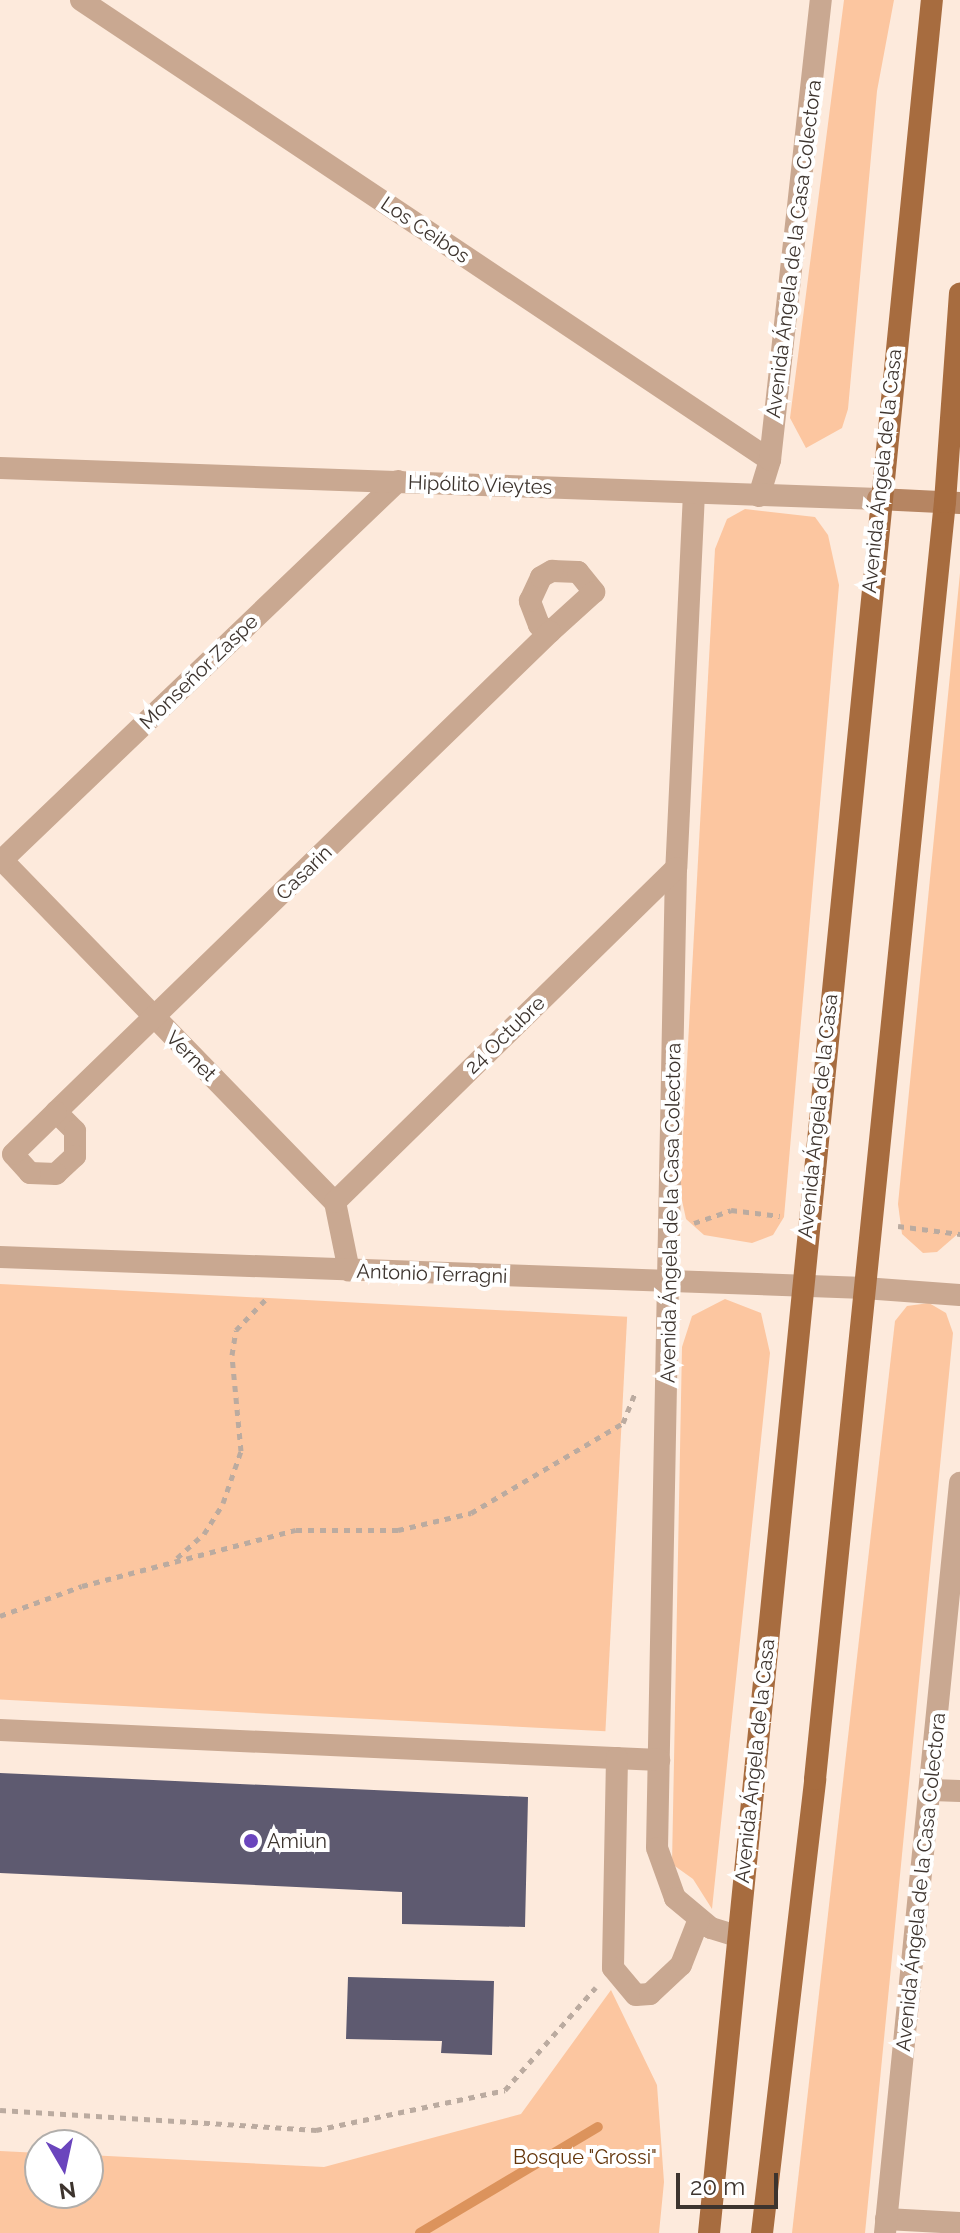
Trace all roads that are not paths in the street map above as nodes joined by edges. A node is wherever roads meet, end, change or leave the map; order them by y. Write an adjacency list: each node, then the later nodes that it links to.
1 (81, 0): 5 (street, Los Ceibos)
2 (821, 0): 5 (street, Avenida Ángela de la Casa Colectora)
3 (932, 0): 10 (main road, Avenida Ángela de la Casa)
4 (960, 294): 11 (main road)
5 (770, 460): 9 (street, Avenida Ángela de la Casa Colectora)
6 (0, 468): 7 (street, Hipólito Vieytes)
7 (398, 481): 8 (street, Hipólito Vieytes); 13 (street, Monseñor Zaspe)
8 (694, 493): 9 (street, Hipólito Vieytes); 14 (street, Avenida Ángela de la Casa Colectora)
9 (759, 496): 10 (street, Hipólito Vieytes)
10 (878, 499): 11 (main road, Hipólito Vieytes); 21 (main road, Avenida Ángela de la Casa)
11 (953, 502): 22 (main road)
12 (550, 632): 15 (street, Casarin)
13 (1, 860): 15 (street, Vernet)
14 (676, 868): 17 (street, 24 Octubre); 20 (street, Avenida Ángela de la Casa Colectora)
15 (155, 1019): 16 (street, Casarin); 17 (street, Vernet)
16 (56, 1112)
17 (335, 1202): 19 (street)
18 (0, 1257): 19 (street, Antonio Terragni)
19 (349, 1271): 20 (street, Antonio Terragni)
20 (672, 1280): 21 (street, Antonio Terragni); 27 (street, Avenida Ángela de la Casa Colectora)
21 (801, 1285): 22 (street, Antonio Terragni); 31 (main road, Avenida Ángela de la Casa)
22 (864, 1288): 23 (street, Antonio Terragni); 35 (main road)
23 (960, 1295)
24 (960, 1483): 28 (street, Avenida Ángela de la Casa Colectora)
25 (0, 1730): 26 (street)
26 (617, 1758): 27 (street); 30 (street)
27 (659, 1760): 30 (street, Avenida Ángela de la Casa Colectora)
28 (932, 1790): 29 (street); 33 (street, Avenida Ángela de la Casa Colectora)
29 (960, 1791)
30 (699, 1919): 31 (street, Avenida Ángela de la Casa Colectora)
31 (738, 1936): 34 (main road, Avenida Ángela de la Casa)
32 (960, 2223): 33 (street)
33 (885, 2226)
34 (709, 2233)
35 (762, 2233)

